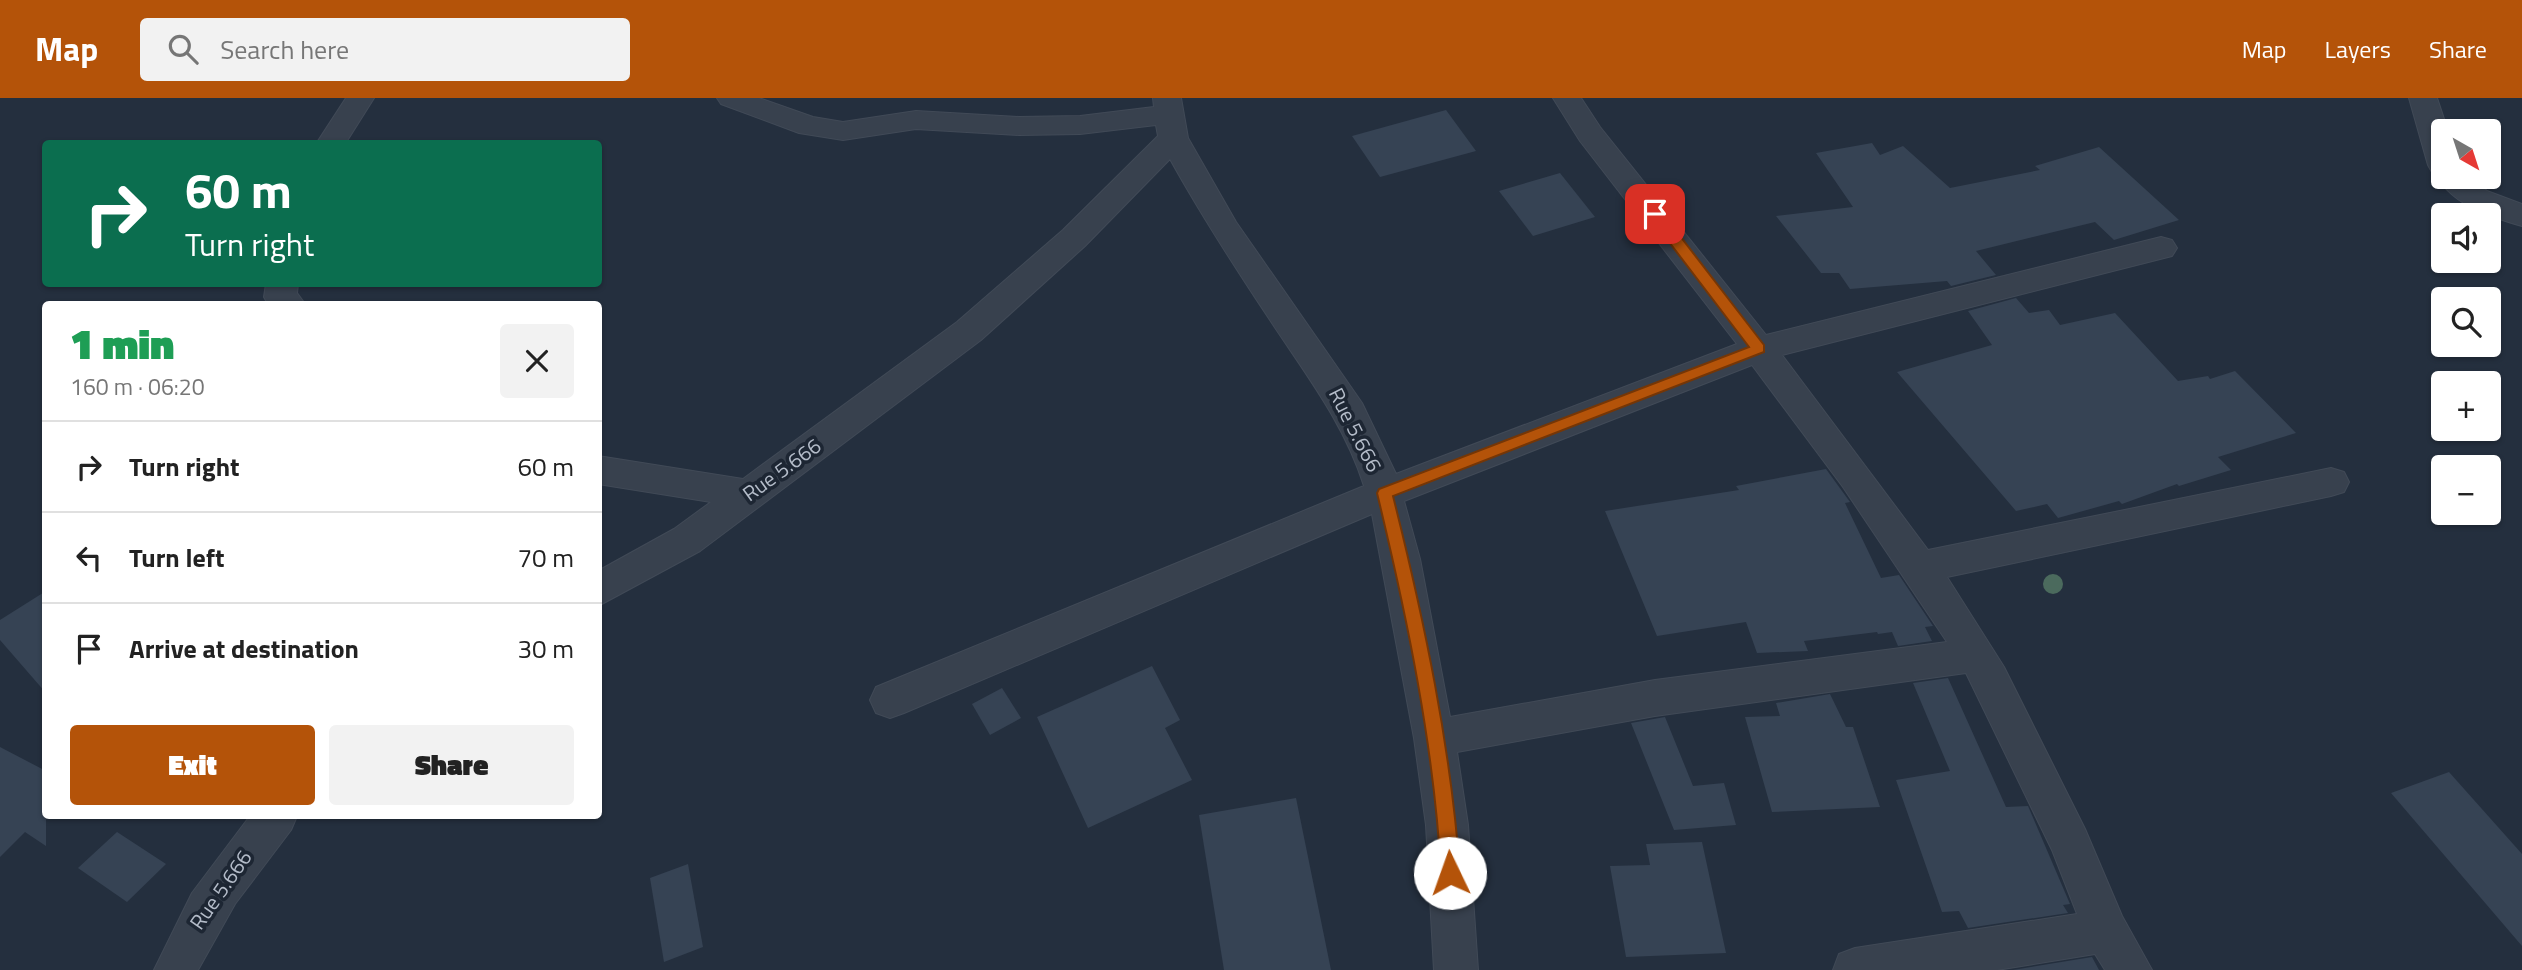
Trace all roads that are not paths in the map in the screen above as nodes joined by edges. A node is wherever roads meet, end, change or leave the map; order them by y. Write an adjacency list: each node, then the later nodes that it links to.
1 (360, 98): 7 (street)
2 (731, 98): 5 (street)
3 (1567, 98): 11 (street)
4 (2423, 98): 6 (street)
5 (1169, 117): 14 (street, Rue 5.666); 15 (street, Rue 5.666)
6 (2431, 125)
7 (333, 140)
8 (2466, 189): 9 (street)
9 (2522, 215)
10 (2161, 248): 11 (street)
11 (1759, 349): 14 (street); 16 (street)
12 (602, 471): 15 (street)
13 (2331, 482): 16 (street)
14 (1385, 493): 19 (street); 20 (street, Rue 5.666)
15 (750, 494): 17 (street, Rue 5.666)
16 (1919, 567): 18 (street)
17 (602, 588)
18 (1976, 655): 20 (street); 22 (street)
19 (890, 700)
20 (1434, 738): 24 (street, Rue 5.666)
21 (274, 819): 23 (street, Rue 5.666)
22 (2106, 931): 25 (street); 26 (street)
23 (176, 970)
24 (1456, 970)
25 (1855, 970)
26 (2130, 970)

